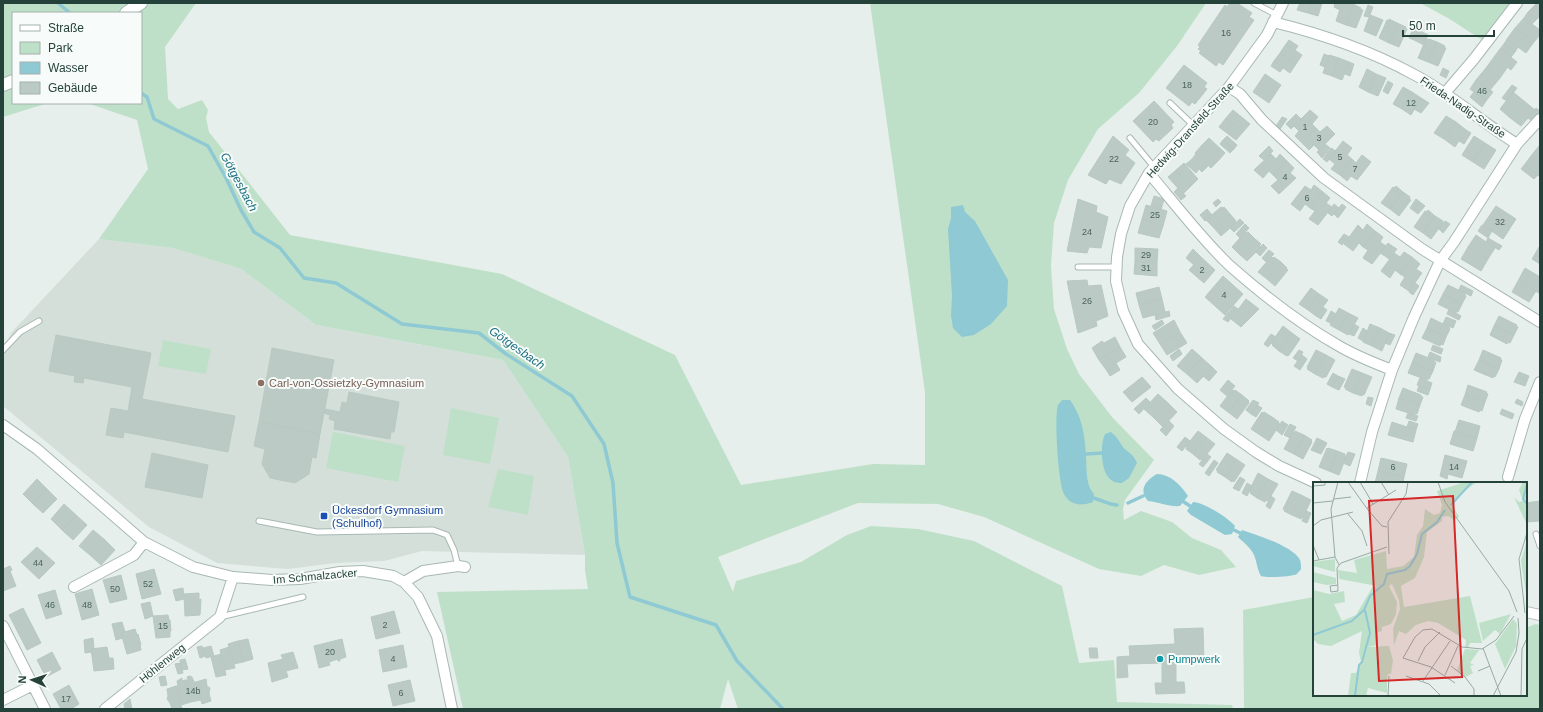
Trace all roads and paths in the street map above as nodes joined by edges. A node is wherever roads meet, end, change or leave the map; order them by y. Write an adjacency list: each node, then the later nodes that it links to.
1 (141, 3): 5 (main road)
2 (1254, 3): 6 (lane)
3 (1283, 3): 6 (street, Hedwig-Dransfeld-Straße)
4 (1517, 3): 8 (street)
5 (128, 12)
6 (1275, 18): 7 (street, Hedwig-Dransfeld-Straße); 8 (street, Frieda-Nadig-Straße)
7 (1229, 87): 11 (street, Hedwig-Dransfeld-Straße); 15 (street)
8 (1445, 93): 13 (street, Frieda-Nadig-Straße)
9 (1170, 103): 11 (lane)
10 (1540, 119): 13 (street)
11 (1194, 126): 14 (street, Hedwig-Dransfeld-Straße)
12 (1130, 138): 14 (lane)
13 (1517, 144): 15 (street)
14 (1152, 170): 17 (street, Hedwig-Dransfeld-Straße); 21 (street)
15 (1440, 261): 19 (street); 21 (street)
16 (1078, 266): 17 (lane)
17 (1117, 267): 25 (street, Hedwig-Dransfeld-Straße)
18 (39, 321): 20 (lane)
19 (1540, 322)
20 (3, 350)
21 (1392, 370): 26 (street)
22 (1540, 382): 24 (street)
23 (3, 425): 29 (street, Im Schmalzacker)
24 (1508, 478)
25 (1314, 482)
26 (1360, 482)
27 (259, 521): 31 (lane)
28 (1536, 534): 30 (lane)
29 (144, 542): 32 (street, Im Schmalzacker); 34 (street)
30 (1540, 546)
31 (461, 566): 33 (street)
32 (233, 577): 33 (street, Im Schmalzacker); 38 (street)
33 (404, 582): 44 (street)
34 (74, 588)
35 (303, 597): 38 (lane, Höhlenweg)
36 (1527, 612): 37 (street)
37 (1540, 615)
38 (220, 617): 43 (street, Höhlenweg)
39 (3, 626): 40 (street)
40 (33, 685): 41 (street); 42 (street)
41 (3, 700)
42 (45, 709)
43 (105, 709)
44 (452, 709)

